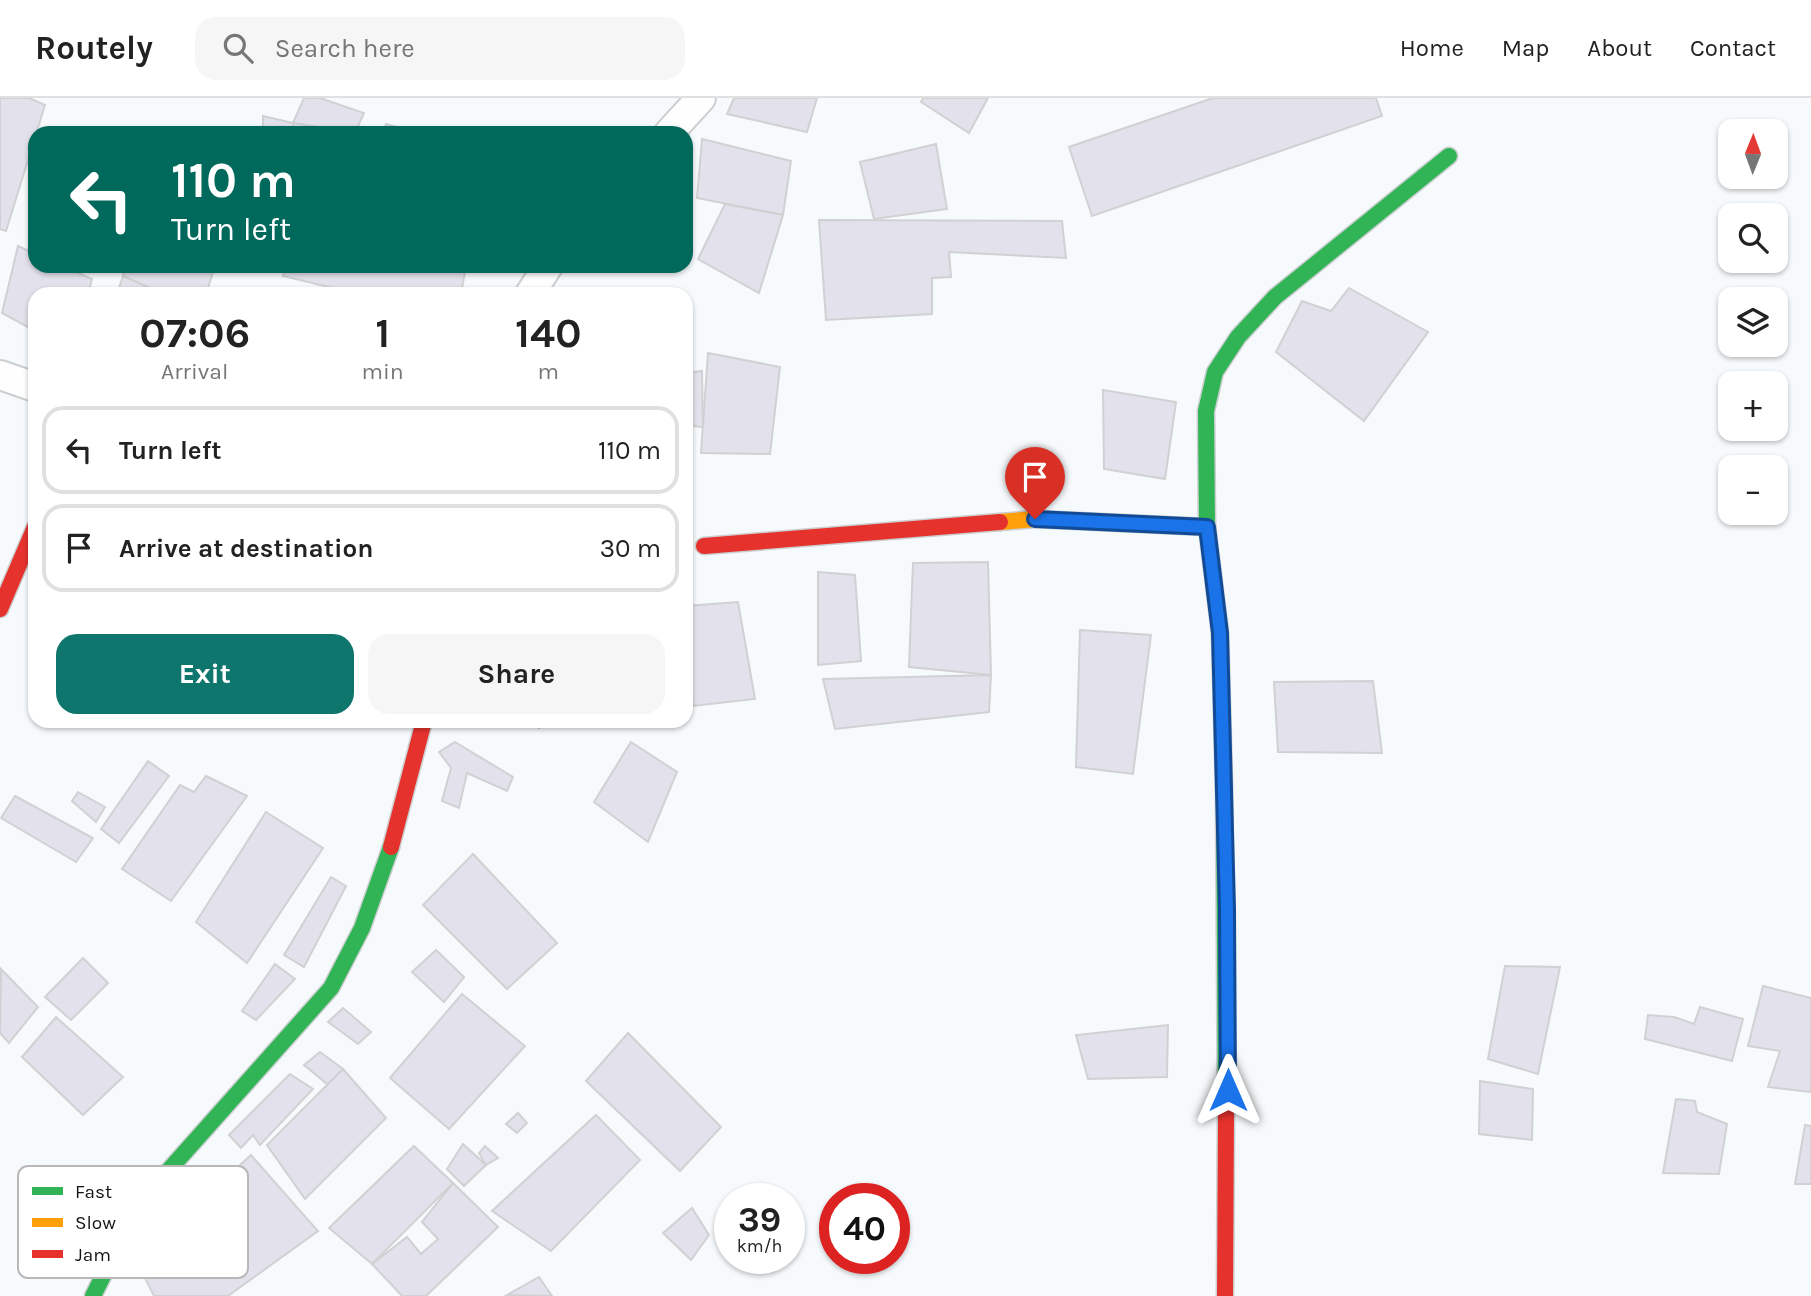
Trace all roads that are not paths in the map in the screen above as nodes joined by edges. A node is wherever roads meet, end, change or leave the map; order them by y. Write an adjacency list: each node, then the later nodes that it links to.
1 (701, 98): 2 (street)
2 (675, 126)
3 (1449, 156): 6 (street)
4 (0, 375): 5 (street)
5 (28, 385)
6 (1207, 527): 8 (street); 14 (street)
7 (28, 543): 9 (street)
8 (704, 546)
9 (0, 609)
10 (422, 728): 11 (street)
11 (172, 1166)
12 (102, 1278): 13 (street)
13 (93, 1296)
14 (1225, 1296)

